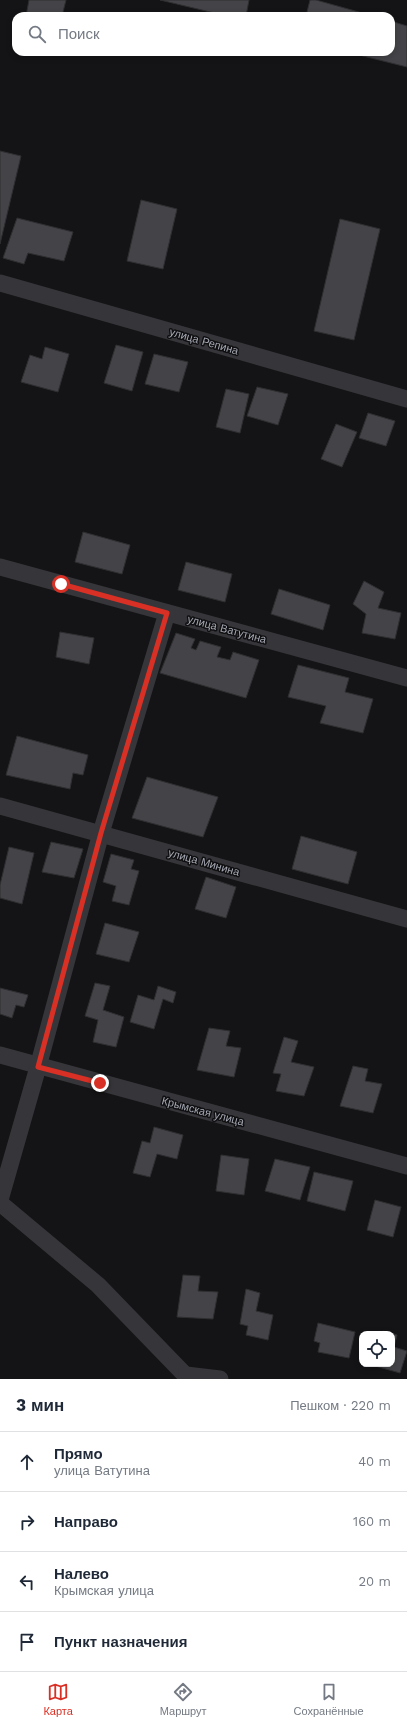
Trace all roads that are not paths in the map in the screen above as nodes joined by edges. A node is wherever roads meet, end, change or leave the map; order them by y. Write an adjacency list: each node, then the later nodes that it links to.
1 (0, 283): 2 (street, улица Репина)
2 (407, 399)
3 (0, 567): 4 (street, улица Ватутина)
4 (167, 613): 5 (street, улица Ватутина); 7 (street)
5 (407, 678)
6 (0, 806): 7 (street, улица Минина)
7 (101, 833): 8 (street, улица Минина); 10 (street)
8 (407, 919)
9 (0, 1055): 10 (street, Крымская улица)
10 (38, 1067): 11 (street, Крымская улица); 12 (street)
11 (407, 1166)
12 (0, 1202): 13 (street)
13 (187, 1377): 14 (street)
14 (220, 1379)

